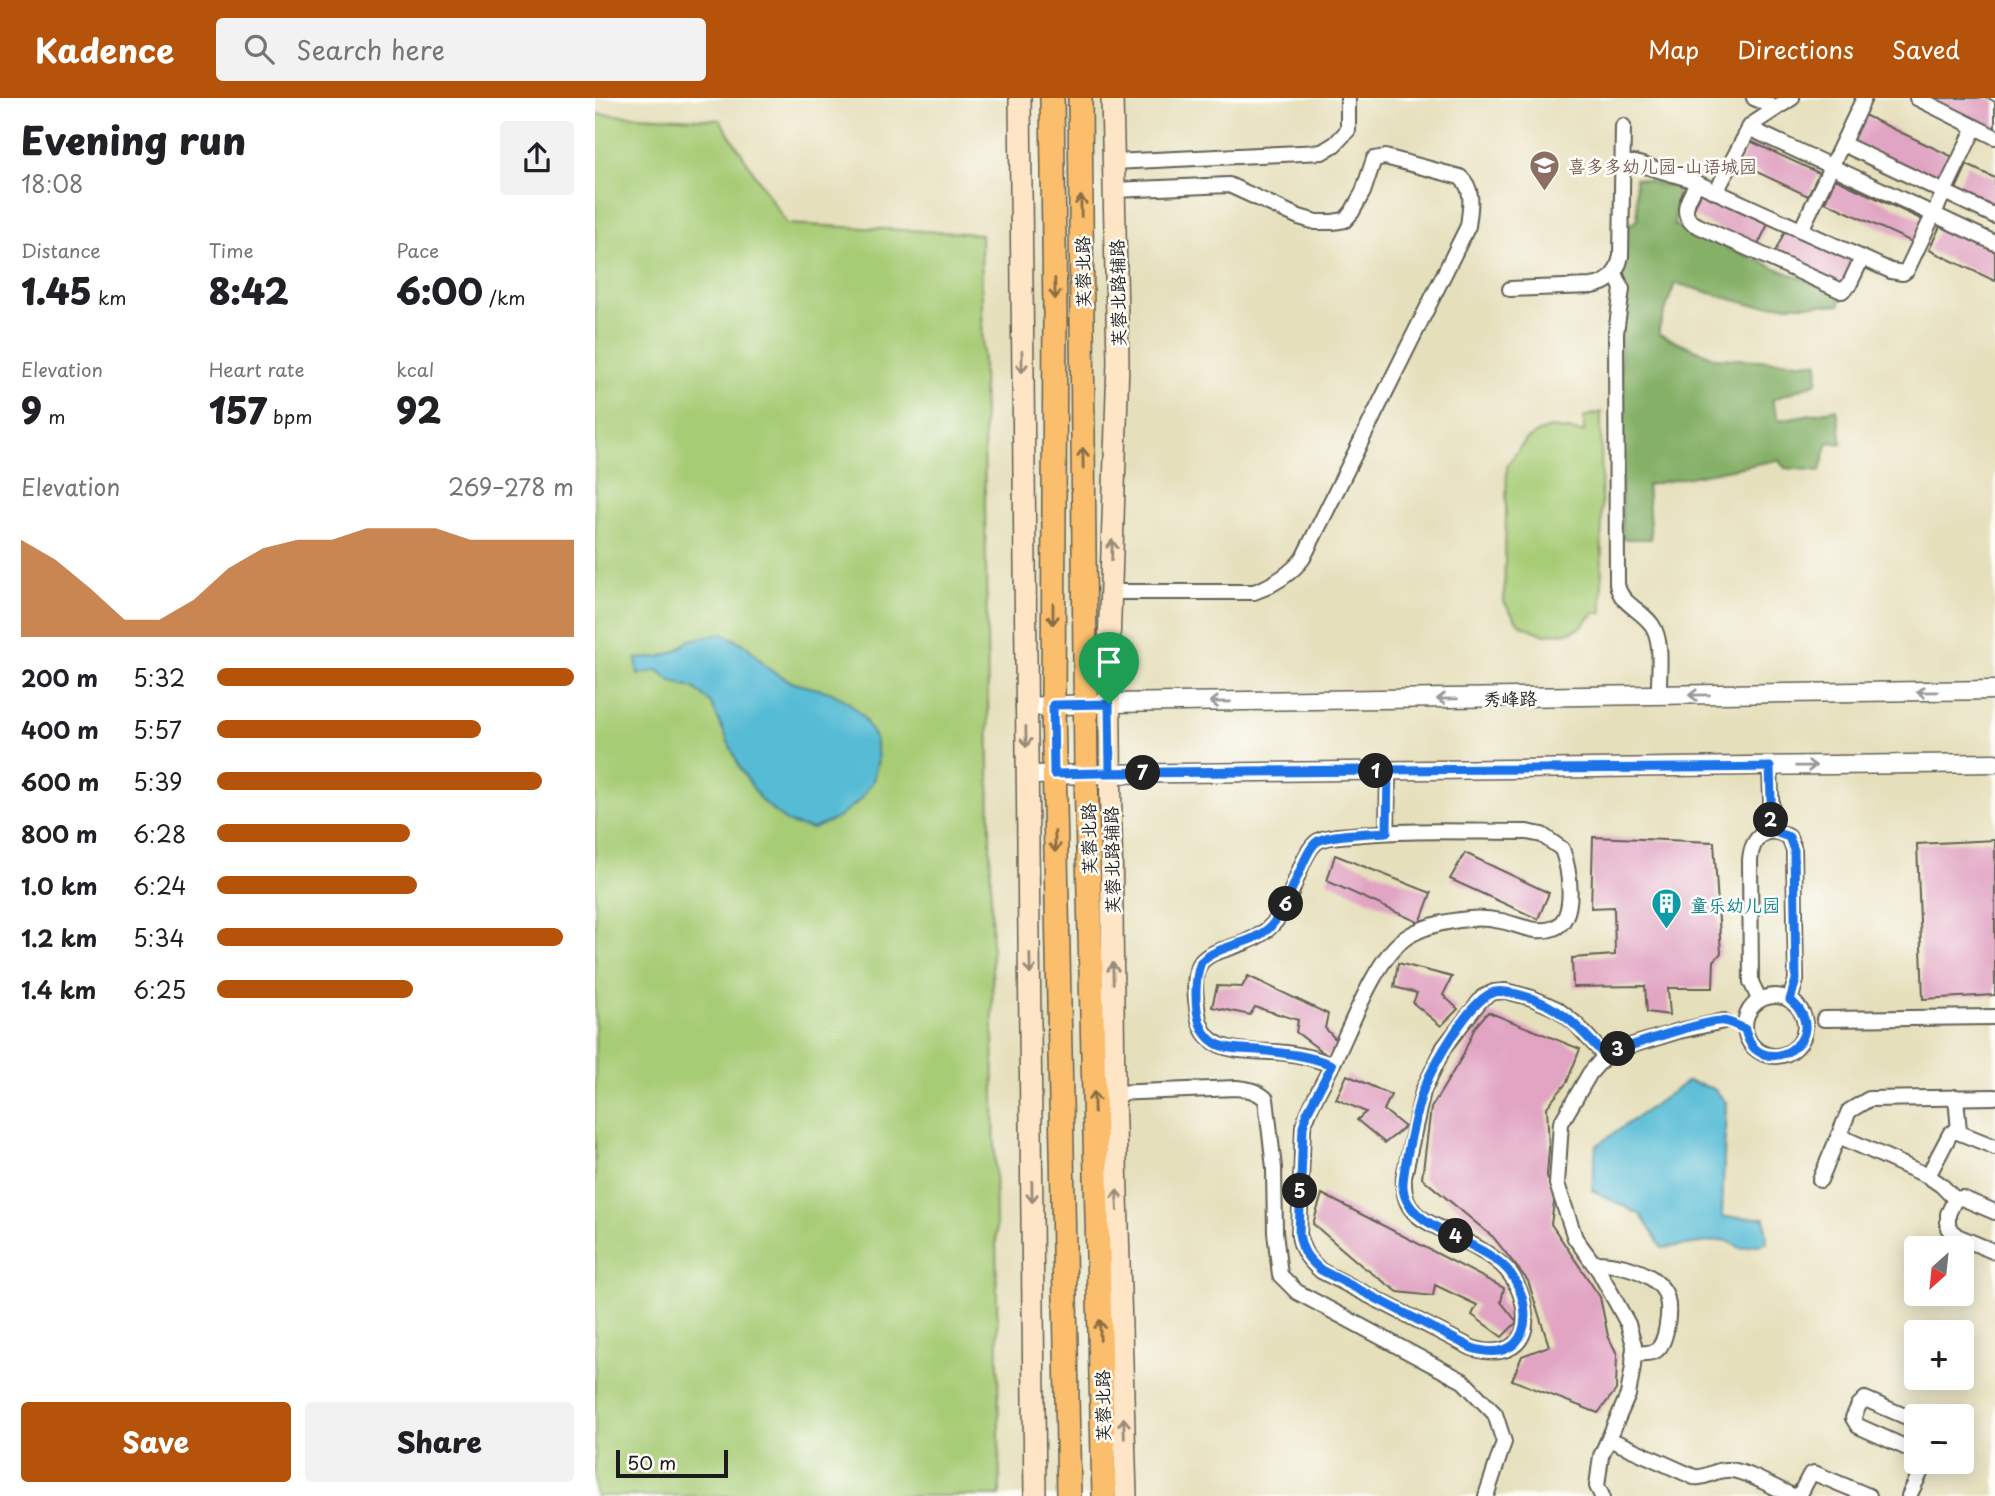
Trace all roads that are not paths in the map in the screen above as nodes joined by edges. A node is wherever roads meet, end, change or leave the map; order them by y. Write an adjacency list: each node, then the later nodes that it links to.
1 (1020, 98): 36 (main road, one-way to 36)
2 (1052, 98): 35 (main road, 芙蓉北路, one-way to 35)
3 (1080, 98): 33 (main road, 芙蓉北路, one-way to 3)
4 (1112, 98): 16 (main road, 芙蓉北路辅路)
5 (1348, 98): 16 (street)
6 (1755, 98): 10 (street)
7 (1792, 98): 10 (street)
8 (1864, 98): 15 (street)
9 (1917, 98): 12 (street)
10 (1775, 108): 13 (street)
11 (1623, 125): 17 (street)
12 (1975, 127): 14 (street); 22 (street)
13 (1749, 128): 18 (street); 21 (street)
14 (1995, 137)
15 (1843, 144): 18 (street); 22 (street)
16 (1113, 162): 20 (main road, 芙蓉北路辅路)
17 (1622, 163): 19 (street); 28 (street)
18 (1831, 168): 23 (street); 25 (street)
19 (1697, 183): 21 (street); 27 (street)
20 (1114, 190): 30 (main road, 芙蓉北路辅路, one-way to 20); 30 (street)
21 (1716, 192): 25 (street)
22 (1944, 192): 23 (street); 24 (street)
23 (1934, 215): 26 (street); 27 (street)
24 (1995, 216)
25 (1801, 230): 27 (street)
26 (1995, 243)
27 (1862, 258)
28 (1615, 273): 29 (street); 32 (street)
29 (1510, 289)
30 (1111, 592): 34 (main road, 芙蓉北路辅路)
31 (1995, 690): 32 (street, 秀峰路, one-way to 32)
32 (1659, 696): 34 (street, 秀峰路, one-way to 34)
33 (1086, 704): 34 (street, 秀峰路); 35 (street, 秀峰路); 42 (main road, 芙蓉北路)
34 (1109, 704): 40 (main road, 芙蓉北路辅路)
35 (1053, 705): 36 (street, 秀峰路); 41 (main road, 芙蓉北路)
36 (1025, 707): 43 (main road, one-way to 43)
37 (1995, 763): 38 (street, one-way to 37)
38 (1770, 767): 39 (street); 44 (street)
39 (1388, 771): 40 (street); 45 (street)
40 (1110, 773): 42 (street); 56 (main road, 芙蓉北路辅路, one-way to 40)
41 (1054, 774): 42 (street); 43 (street); 74 (main road, 芙蓉北路, one-way to 74)
42 (1086, 774): 75 (main road, 芙蓉北路, one-way to 42)
43 (1027, 775): 73 (main road, one-way to 73)
44 (1772, 831): 46 (street); 47 (street)
45 (1387, 832): 55 (street); 55 (street)
46 (1759, 999): 47 (street); 48 (street)
47 (1795, 1005): 50 (street); 53 (street)
48 (1747, 1013): 51 (street); 52 (street)
49 (1995, 1017): 50 (street)
50 (1824, 1018): 53 (street)
51 (1724, 1021): 52 (street); 54 (street)
52 (1745, 1029): 53 (street)
53 (1805, 1030)
54 (1605, 1056): 55 (street); 67 (street)
55 (1332, 1065)
56 (1114, 1093): 76 (main road, 芙蓉北路辅路, one-way to 56); 77 (street)
57 (1956, 1097): 58 (street); 59 (street); 60 (street)
58 (1995, 1097)
59 (1959, 1131): 61 (street); 62 (street)
60 (1839, 1136): 62 (street); 63 (street)
61 (1995, 1147)
62 (1928, 1176): 64 (street)
63 (1820, 1180)
64 (1955, 1199): 65 (street); 66 (street)
65 (1995, 1212)
66 (1995, 1252)
67 (1593, 1263): 68 (street); 68 (street)
68 (1633, 1354): 70 (street)
69 (1904, 1416): 71 (street)
70 (1609, 1439): 78 (street); 79 (street)
71 (1904, 1447)
72 (1920, 1474): 82 (street)
73 (1035, 1496)
74 (1069, 1496)
75 (1104, 1496)
76 (1126, 1496)
77 (1486, 1496)
78 (1602, 1496)
79 (1793, 1496)
80 (1799, 1496): 81 (street)
81 (1869, 1496)
82 (1909, 1496)

